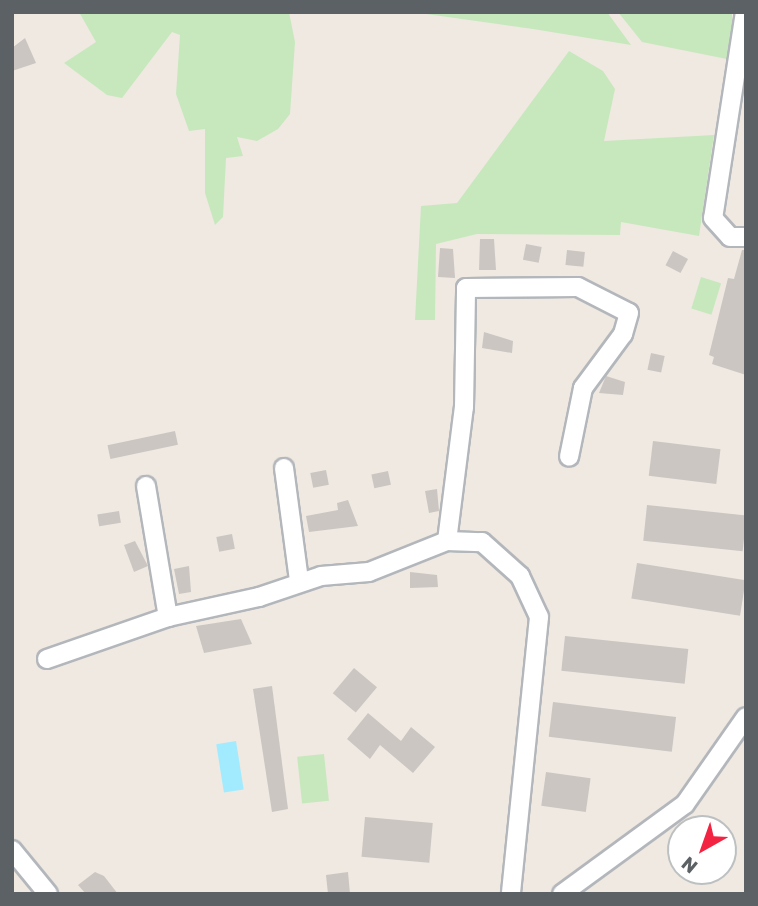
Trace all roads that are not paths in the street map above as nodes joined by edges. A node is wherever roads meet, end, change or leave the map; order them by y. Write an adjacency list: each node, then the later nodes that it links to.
1 (745, 12): 2 (street)
2 (746, 237)
3 (569, 457): 6 (street)
4 (284, 468): 7 (street)
5 (146, 486): 8 (street)
6 (447, 541): 7 (street); 13 (street)
7 (299, 581): 8 (street)
8 (168, 617): 9 (street)
9 (47, 659)
10 (746, 717): 14 (street)
11 (12, 850): 12 (street)
12 (48, 894)
13 (511, 894)
14 (562, 894)

